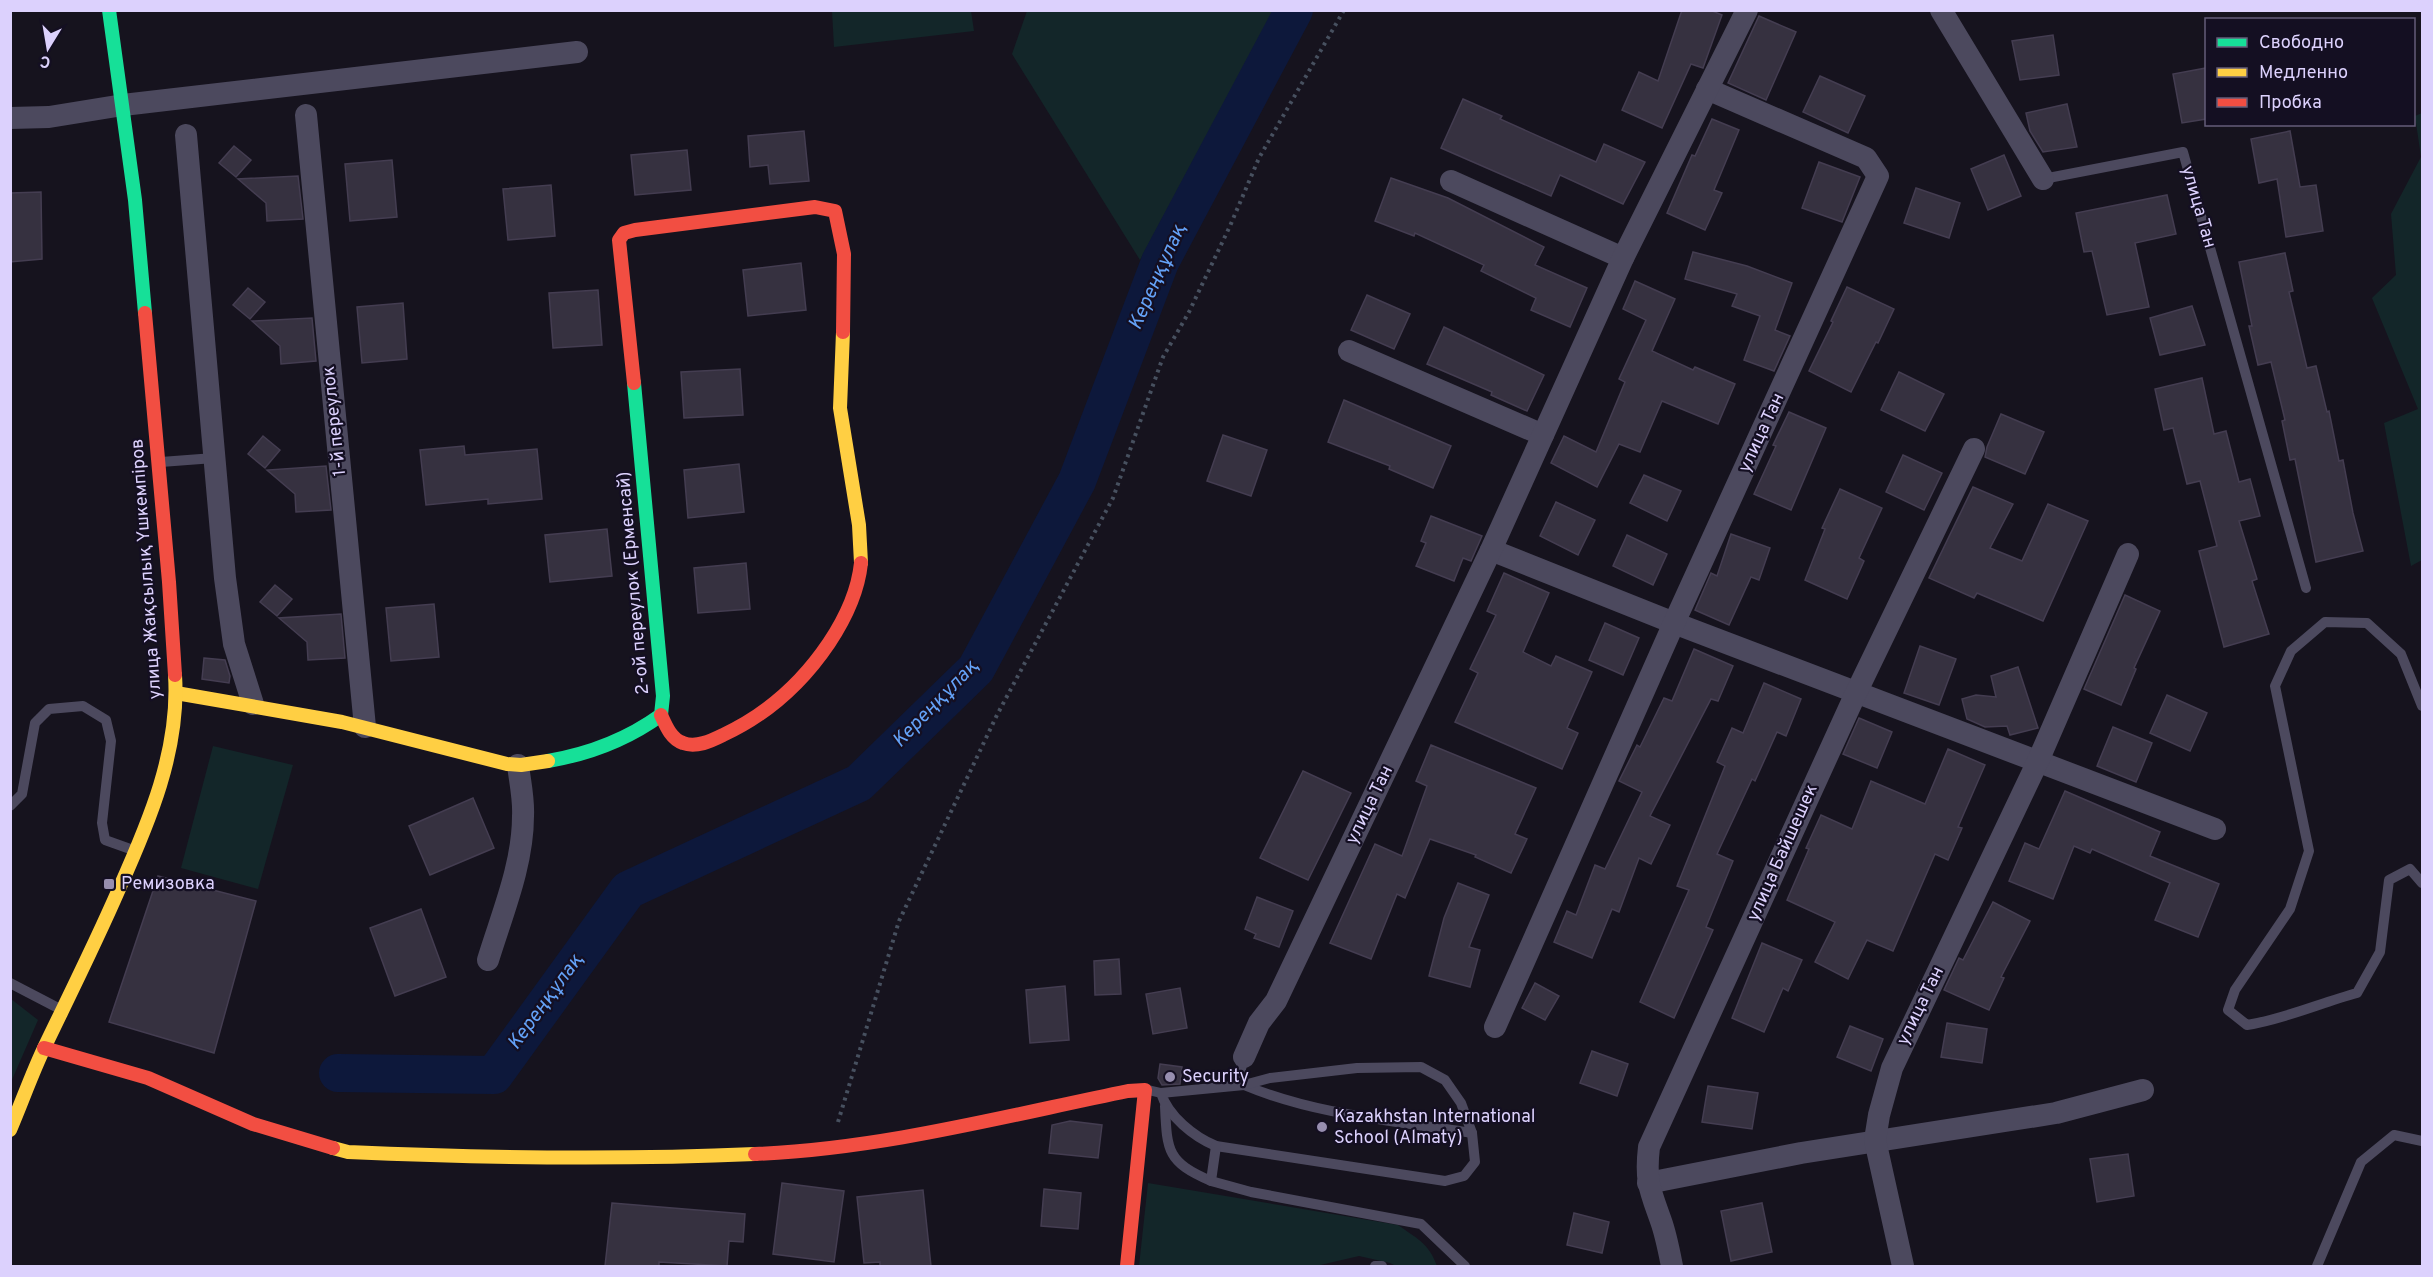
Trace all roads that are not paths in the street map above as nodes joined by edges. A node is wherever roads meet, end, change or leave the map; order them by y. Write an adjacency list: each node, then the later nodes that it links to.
1 (109, 10): 6 (street, улица Жақсылық Үшкемпіров)
2 (1747, 10): 5 (street, улица Тан)
3 (1941, 10): 10 (street, улица Тан)
4 (577, 52): 6 (street)
5 (1707, 89): 12 (street, улица Тан); 21 (street, улица Тан)
6 (123, 105): 8 (street); 17 (street, улица Жақсылық Үшкемпіров)
7 (306, 115): 27 (street, 1-й переулок)
8 (10, 118)
9 (186, 135): 16 (street)
10 (2043, 178): 20 (lane, улица Тан)
11 (1451, 182): 12 (street)
12 (1623, 258): 14 (street, улица Тан)
13 (1349, 351): 14 (street)
14 (1543, 435): 18 (street, улица Тан)
15 (1974, 449): 23 (street, улица Байшешек)
16 (214, 458): 17 (lane); 24 (street)
17 (158, 462): 22 (street, улица Жақсылық Үшкемпіров)
18 (1491, 550): 21 (street); 39 (street, улица Тан)
19 (2128, 554): 28 (street, улица Тан)
20 (2306, 588)
21 (1674, 623): 23 (street); 37 (street, улица Тан)
22 (176, 693): 24 (street, 2-ой переулок (Ерменсай)); 32 (street, улица Жақсылық Үшкемпіров)
23 (1856, 693): 28 (street); 51 (street, улица Байшешек)
24 (253, 704): 27 (street, 2-ой переулок (Ерменсай))
25 (2422, 706): 33 (lane)
26 (661, 715): 26 (street, 2-ой переулок (Ерменсай)); 29 (street, 2-ой переулок (Ерменсай))
27 (365, 727): 29 (street, 2-ой переулок (Ерменсай))
28 (2038, 761): 31 (street); 47 (street, улица Тан)
29 (518, 765): 34 (street)
30 (10, 806): 32 (lane)
31 (2215, 829)
32 (136, 851): 36 (street, улица Жақсылық Үшкемпіров)
33 (2422, 883)
34 (488, 960)
35 (10, 983): 36 (lane)
36 (63, 1011): 38 (street, улица Жақсылық Үшкемпіров)
37 (1495, 1027)
38 (44, 1048): 41 (street); 45 (street, улица Жақсылық Үшкемпіров)
39 (1244, 1057): 40 (lane)
40 (1240, 1085): 43 (lane); 46 (lane); 46 (lane)
41 (1145, 1090): 43 (lane); 52 (street)
42 (2143, 1090): 47 (street)
43 (1161, 1093): 44 (lane)
44 (1165, 1106): 49 (lane); 50 (lane)
45 (10, 1130)
46 (1472, 1133): 49 (lane)
47 (1875, 1140): 51 (street); 57 (street, улица Тан)
48 (2422, 1141): 58 (lane)
49 (1216, 1146): 50 (lane)
50 (1211, 1181): 55 (lane)
51 (1648, 1183): 56 (street, улица Байшешек)
52 (1127, 1266)
53 (1375, 1266): 54 (lane)
54 (1382, 1266)
55 (1464, 1266)
56 (1672, 1266)
57 (1903, 1266)
58 (2317, 1266)

